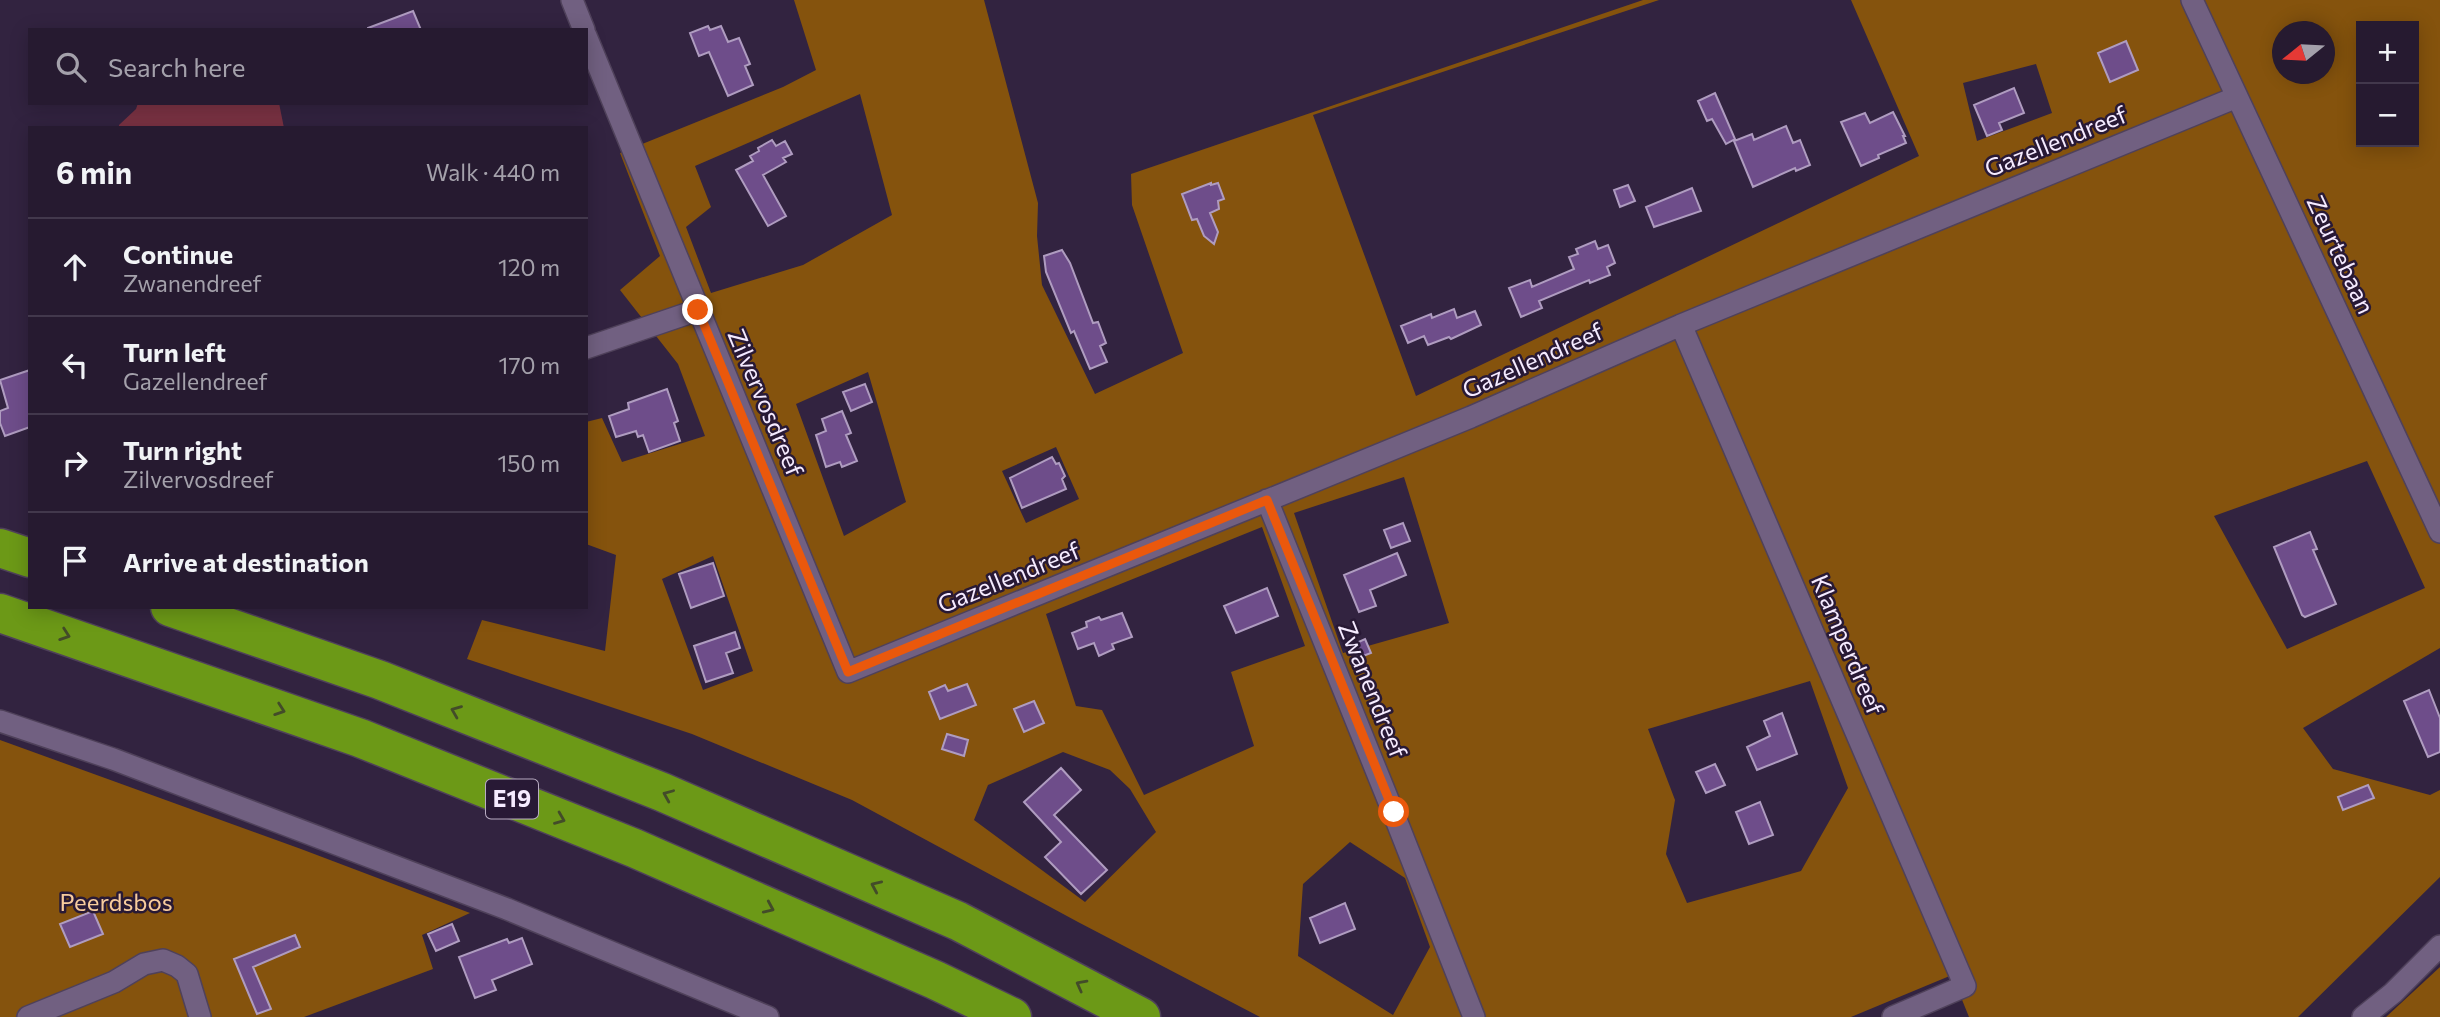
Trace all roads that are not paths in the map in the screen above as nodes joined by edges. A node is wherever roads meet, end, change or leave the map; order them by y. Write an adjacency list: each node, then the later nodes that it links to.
1 (572, 0): 3 (street)
2 (2192, 0): 5 (street, Zeurtebaan)
3 (583, 28)
4 (588, 41): 6 (street, Zilvervosdreef)
5 (2237, 97): 7 (street, Gazellendreef); 10 (street, Zeurtebaan)
6 (698, 310): 8 (street); 15 (street, Zilvervosdreef)
7 (1681, 325): 9 (street, Gazellendreef); 24 (street, Klamperdreef)
8 (588, 347)
9 (1267, 500): 15 (street, Gazellendreef); 23 (street, Zwanendreef)
10 (2440, 532)
11 (0, 548): 12 (highway)
12 (28, 557)
13 (176, 609): 22 (highway, E19, one-way to 13)
14 (0, 613): 21 (highway, E19, one-way to 21)
15 (848, 672)
16 (0, 721): 20 (street)
17 (2440, 946): 25 (street)
18 (28, 1017): 19 (street)
19 (200, 1017)
20 (768, 1017)
21 (1012, 1017)
22 (1141, 1017)
23 (1474, 1017)
24 (1893, 1017)
25 (2363, 1017)

